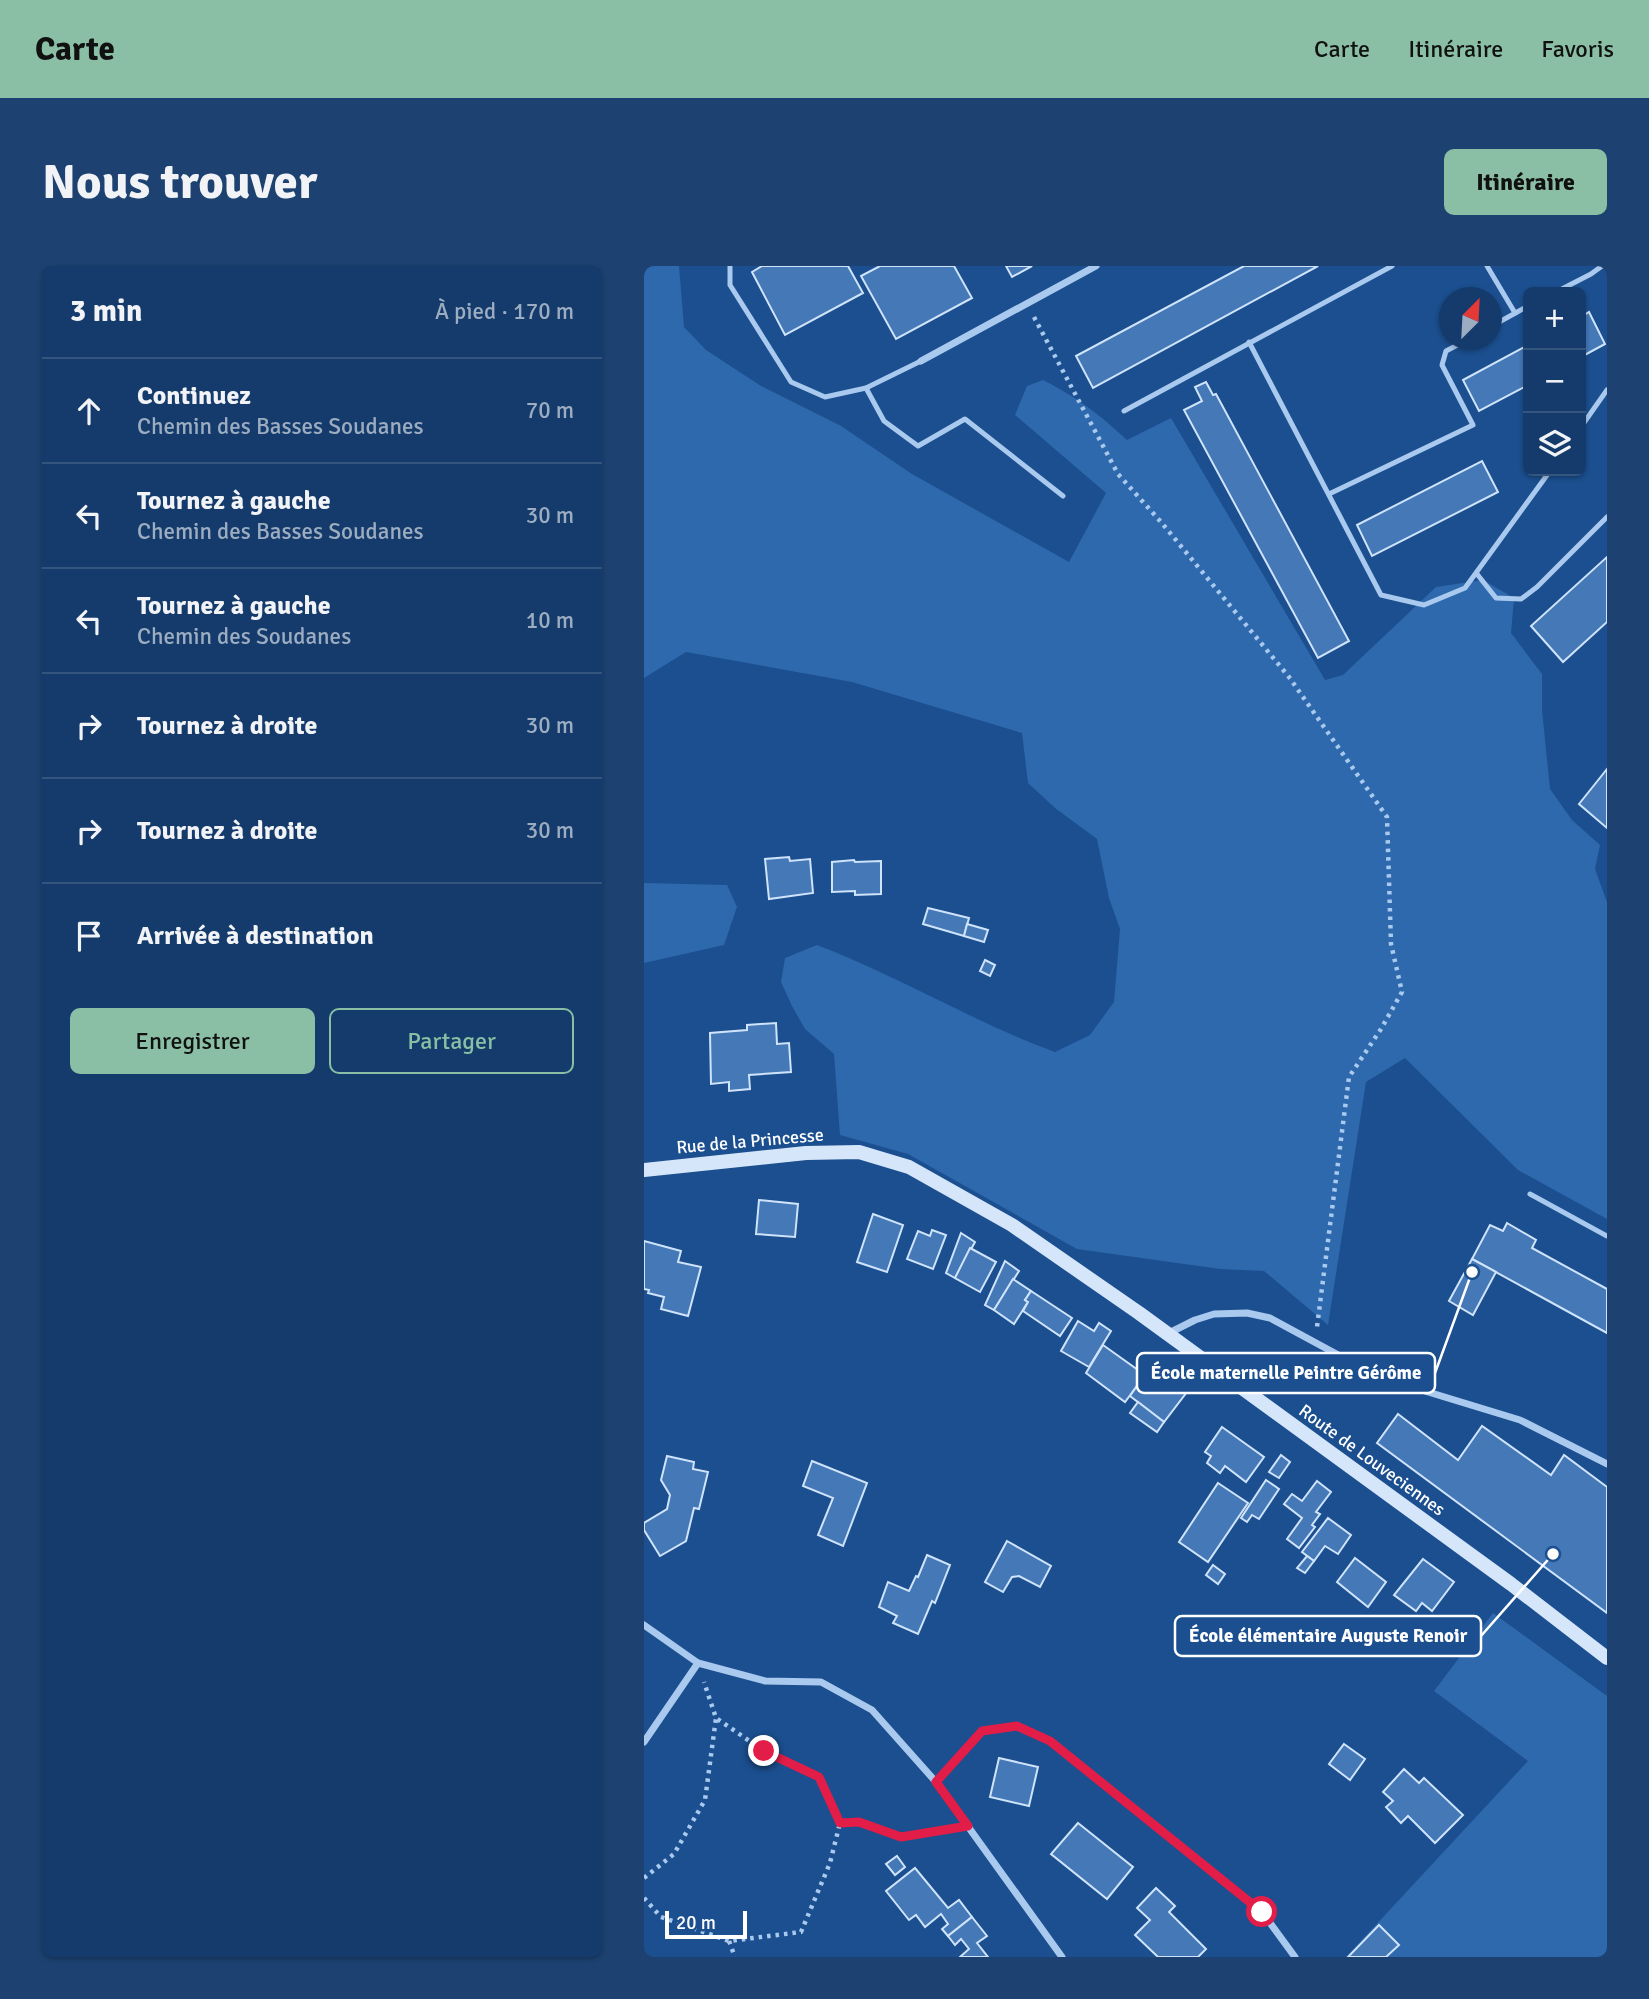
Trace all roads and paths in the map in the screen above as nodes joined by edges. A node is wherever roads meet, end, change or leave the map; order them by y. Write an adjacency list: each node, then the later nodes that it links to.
1 (730, 266): 14 (lane)
2 (1096, 266): 7 (street)
3 (1392, 266): 11 (lane)
4 (1487, 266): 9 (lane)
5 (1605, 266): 6 (lane)
6 (1566, 287)
7 (1027, 304): 13 (street); 28 (path)
8 (1523, 309): 9 (lane)
9 (1515, 313): 10 (lane)
10 (1502, 320)
11 (1249, 342): 16 (lane); 19 (lane)
12 (1448, 350): 19 (lane)
13 (920, 361): 14 (lane)
14 (866, 388): 20 (lane)
15 (1607, 390): 17 (lane)
16 (1124, 411)
17 (1586, 420)
18 (1546, 476): 22 (lane)
19 (1329, 495): 22 (lane)
20 (1063, 496)
21 (1607, 517): 22 (lane)
22 (1477, 574)
23 (859, 1152): 24 (street, Rue de la Princesse); 27 (street, Route de Louveciennes)
24 (644, 1170)
25 (1530, 1194): 26 (lane)
26 (1607, 1236)
27 (1166, 1335): 28 (street); 31 (street, Route de Louveciennes)
28 (1315, 1342): 29 (street)
29 (1607, 1464)
30 (644, 1625): 32 (street)
31 (1607, 1658)
32 (698, 1663): 33 (path); 34 (street); 35 (street)
33 (716, 1718): 36 (path); 38 (path)
34 (644, 1742)
35 (936, 1782): 37 (street); 43 (street)
36 (840, 1823): 37 (path); 40 (path)
37 (968, 1826): 42 (street)
38 (644, 1878)
39 (644, 1898): 40 (path)
40 (729, 1941): 41 (path)
41 (735, 1957)
42 (1062, 1957)
43 (1295, 1957)

